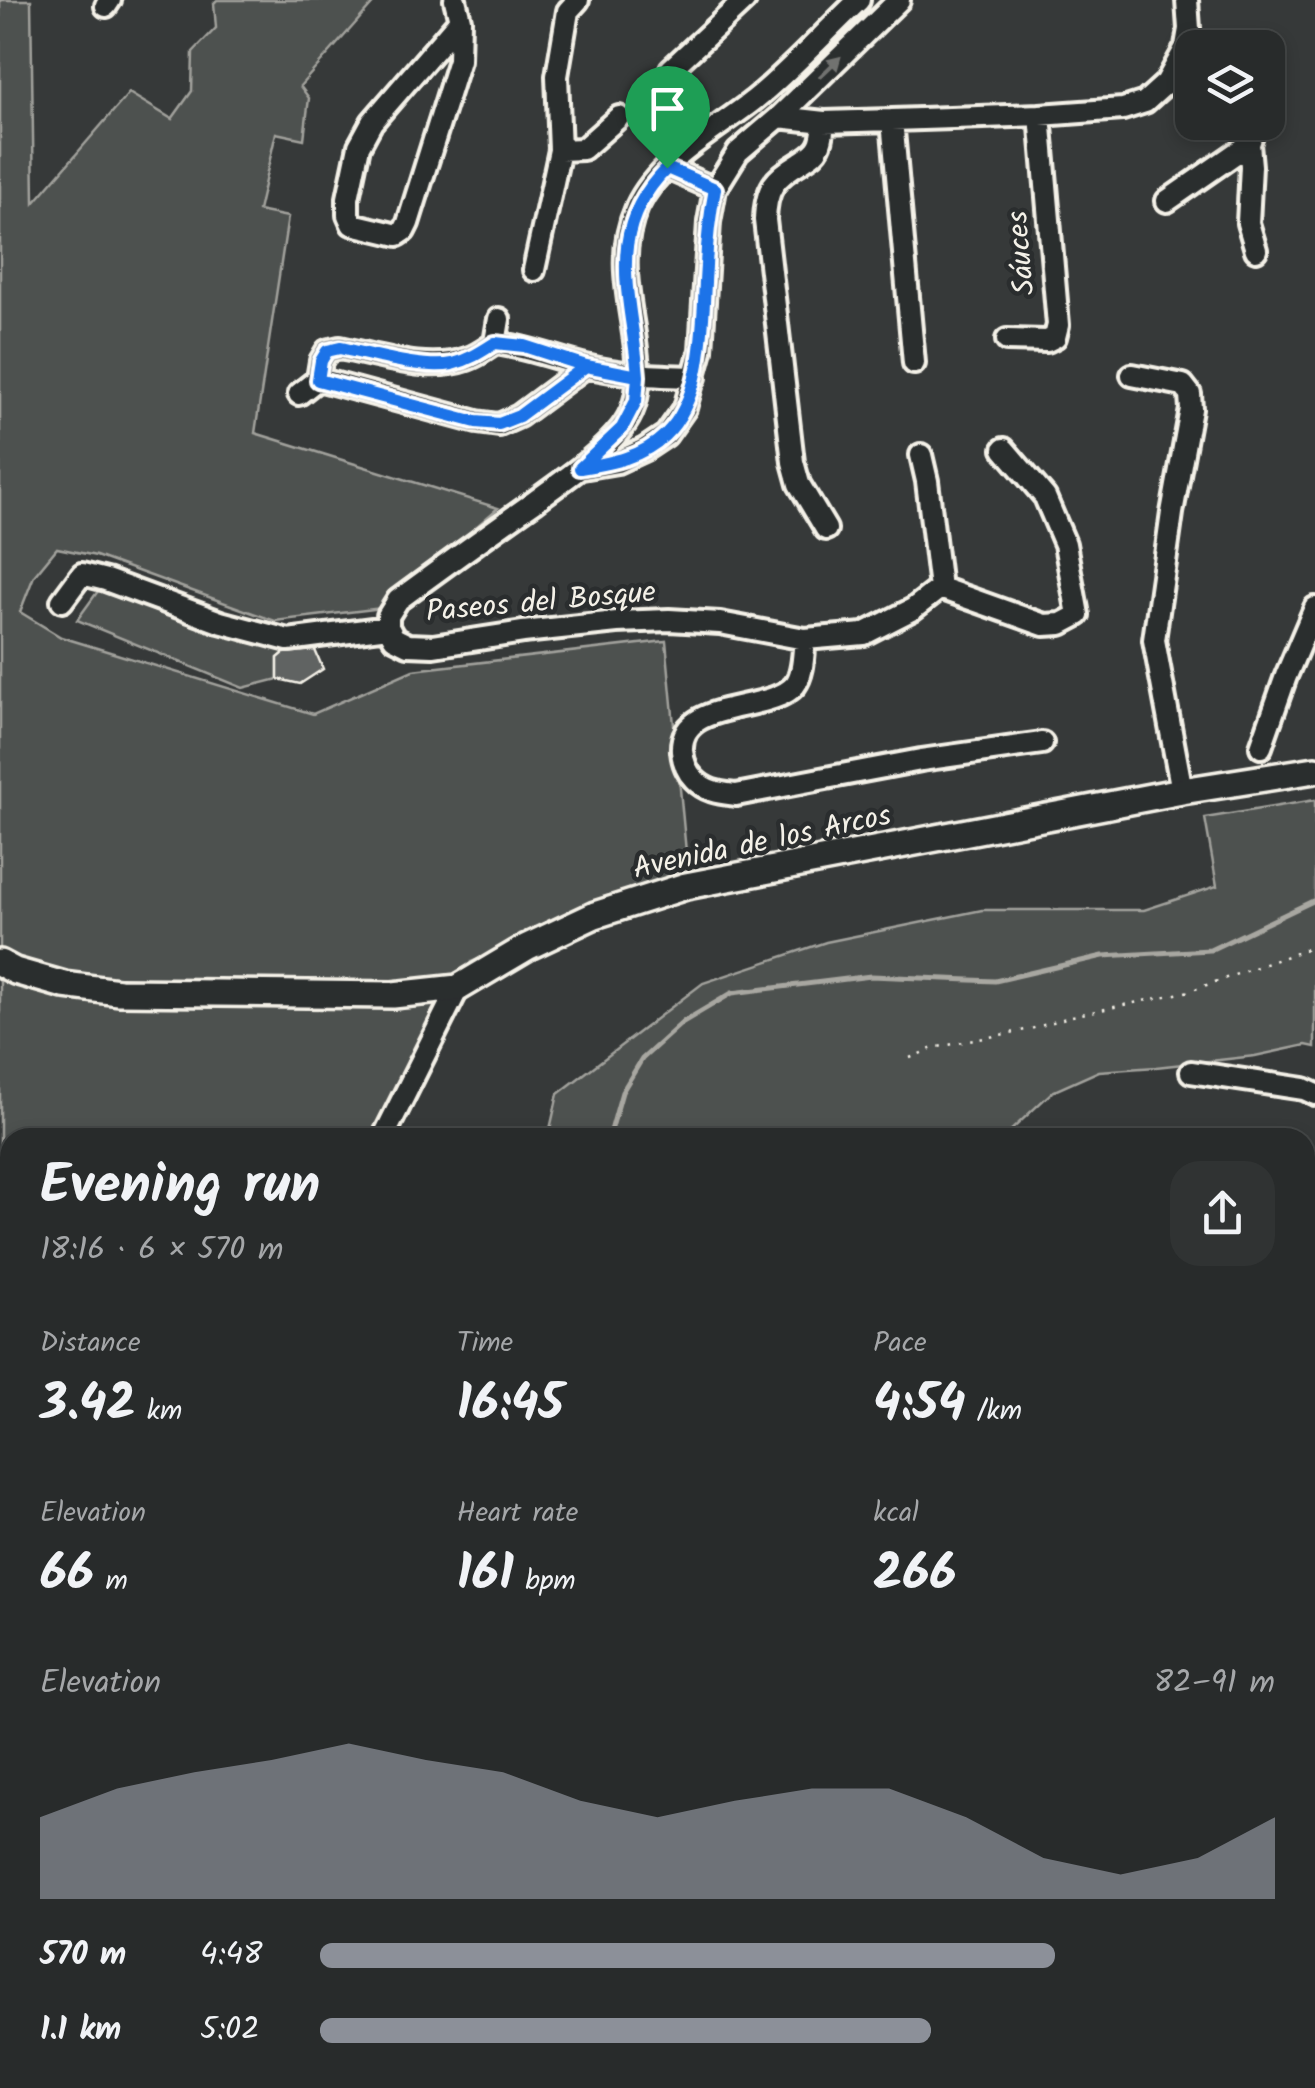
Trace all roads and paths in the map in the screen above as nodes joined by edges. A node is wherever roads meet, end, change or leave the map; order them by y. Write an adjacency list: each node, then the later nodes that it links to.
1 (578, 0): 17 (street)
2 (745, 0): 8 (street)
3 (858, 0): 18 (street, Paseos del Bosque)
4 (899, 0): 11 (street, Paseos del Bosque, one-way to 4)
5 (1187, 0): 7 (street)
6 (458, 10): 6 (street)
7 (1189, 30)
8 (671, 69)
9 (1175, 70): 10 (street)
10 (1040, 115): 13 (street); 24 (street, Sáuces)
11 (779, 116): 14 (street); 19 (street, Paseos del Bosque)
12 (619, 118): 17 (street)
13 (892, 120): 14 (street); 26 (street)
14 (824, 122): 36 (street)
15 (1250, 140): 16 (street)
16 (1249, 144): 20 (street); 21 (street)
17 (560, 150): 22 (street)
18 (667, 168): 19 (street); 29 (street, Paseos del Bosque)
19 (715, 189): 30 (street, Paseos del Bosque)
20 (1167, 201)
21 (1256, 250)
22 (534, 270)
23 (499, 319): 25 (street)
24 (1006, 340)
25 (495, 343): 27 (street); 31 (street)
26 (914, 363)
27 (586, 366): 29 (street); 31 (street)
28 (1132, 375): 45 (street)
29 (638, 376): 30 (street); 35 (street, Paseos del Bosque)
30 (694, 377): 35 (street, Paseos del Bosque)
31 (318, 380): 32 (street)
32 (300, 394)
33 (1004, 449): 37 (street)
34 (922, 455): 37 (street)
35 (580, 468): 40 (street, Paseos del Bosque)
36 (826, 529)
37 (940, 588): 41 (street, Paseos del Bosque)
38 (62, 601): 40 (street)
39 (1315, 608): 43 (street)
40 (388, 627): 41 (street, Paseos del Bosque)
41 (805, 639): 42 (street)
42 (1042, 743)
43 (1261, 746)
44 (1315, 770): 45 (main road, Avenida de los Arcos)
45 (1182, 791): 48 (main road, Avenida de los Arcos)
46 (1315, 946): 49 (path)
47 (0, 963): 48 (main road, Avenida de los Arcos)
48 (458, 988): 52 (street)
49 (910, 1058)
50 (1191, 1072): 51 (street)
51 (1315, 1094)
52 (388, 1128)

